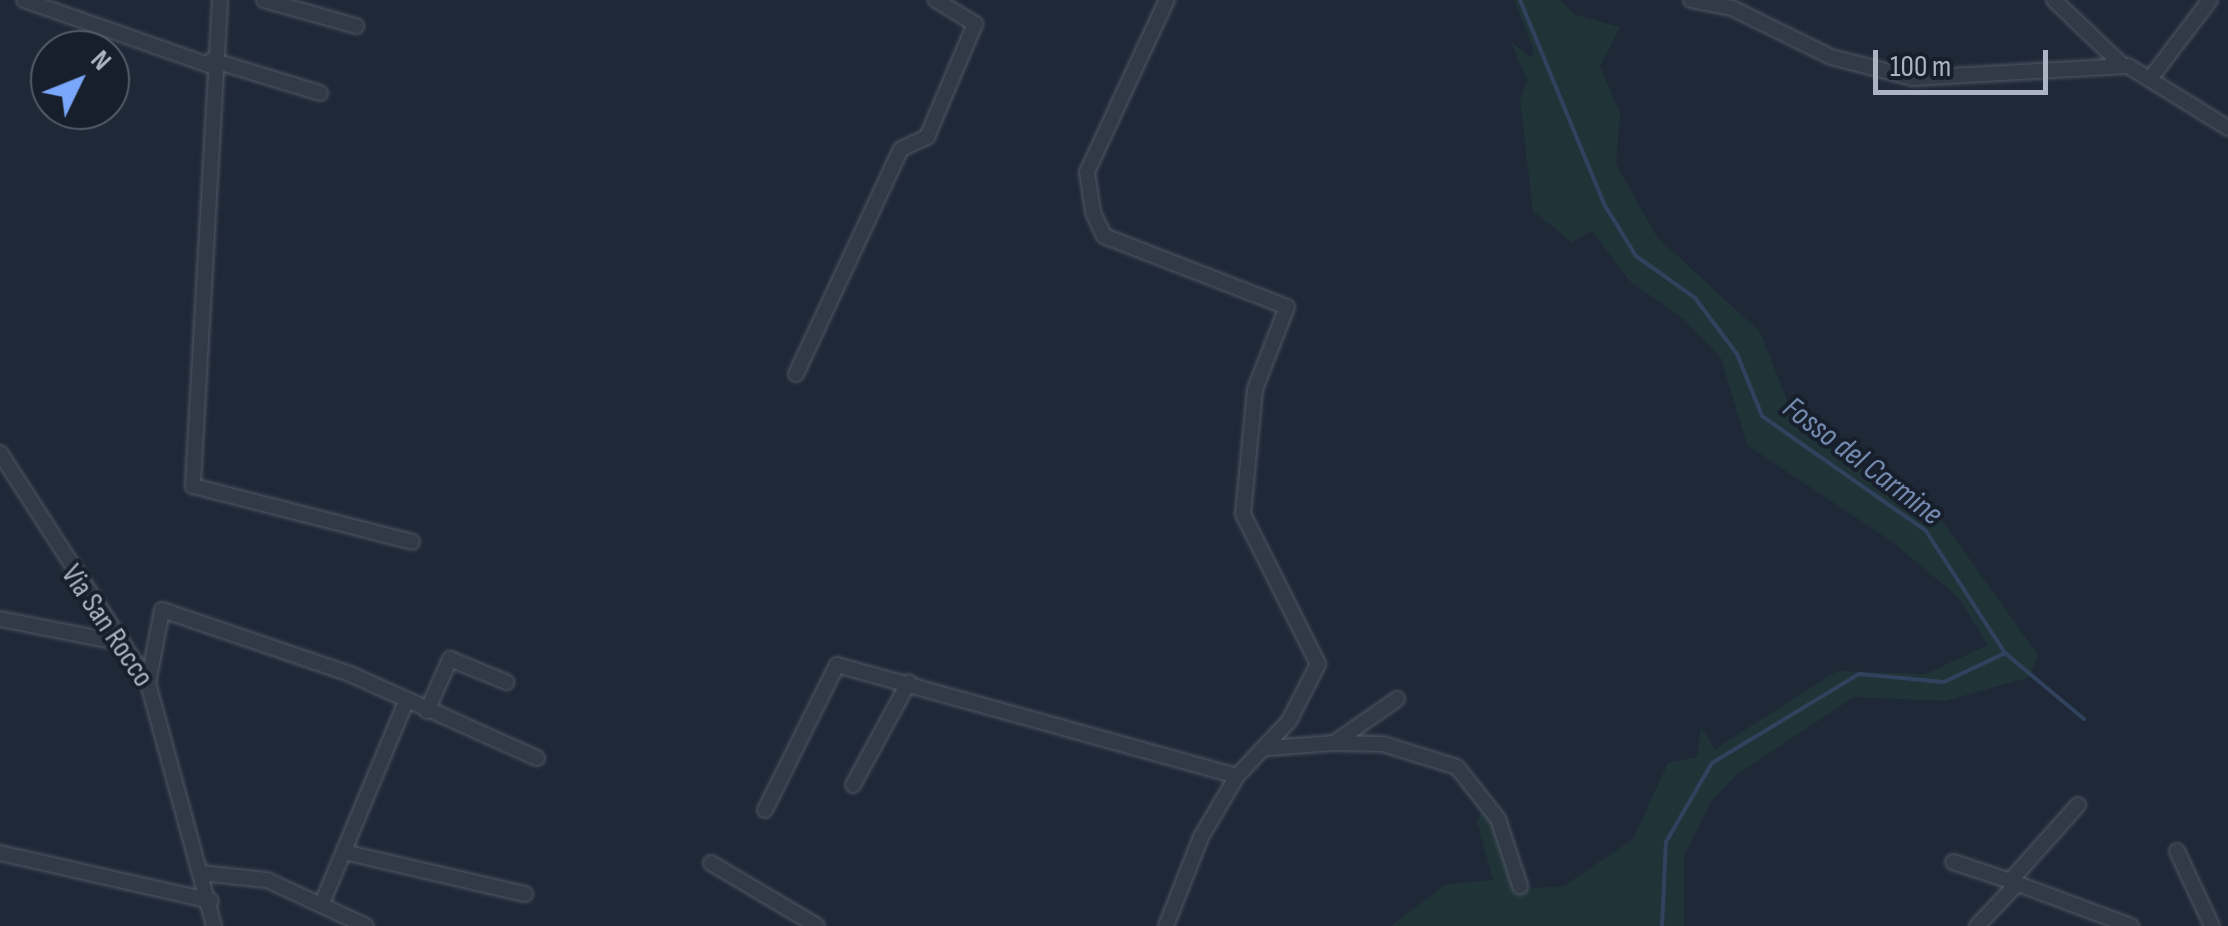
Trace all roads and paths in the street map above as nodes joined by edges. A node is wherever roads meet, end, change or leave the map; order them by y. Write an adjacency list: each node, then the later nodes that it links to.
1 (24, 0): 11 (street)
2 (220, 0): 11 (street)
3 (264, 0): 10 (street)
4 (936, 0): 16 (street)
5 (1167, 0): 28 (street)
6 (1691, 0): 9 (street)
7 (2054, 0): 12 (street)
8 (2210, 0): 13 (street)
9 (1744, 6): 12 (street)
10 (356, 26)
11 (212, 63): 14 (street); 18 (street)
12 (2123, 66): 13 (street)
13 (2154, 75): 15 (street)
14 (320, 93)
15 (2228, 128)
16 (796, 374)
17 (0, 453): 20 (street, Via San Rocco)
18 (412, 542)
19 (0, 618): 20 (street)
20 (122, 643): 23 (street, Via San Rocco)
21 (506, 682): 26 (street)
22 (909, 682): 30 (street); 31 (street); 33 (street)
23 (148, 683): 25 (street); 39 (street, Via San Rocco)
24 (1397, 699): 27 (street)
25 (405, 704): 26 (street); 35 (street)
26 (427, 712): 29 (street)
27 (1334, 743): 28 (street); 41 (street)
28 (1270, 748): 30 (street)
29 (536, 758)
30 (1237, 776): 48 (street)
31 (854, 785)
32 (2078, 805): 40 (street)
33 (766, 810)
34 (2178, 851): 51 (street)
35 (344, 852): 42 (street); 43 (street)
36 (0, 853): 44 (street)
37 (711, 862): 47 (street)
38 (1953, 862): 40 (street)
39 (201, 873): 43 (street); 44 (street, Via San Rocco)
40 (2013, 884): 49 (street); 50 (street)
41 (1520, 886)
42 (524, 894)
43 (322, 901): 46 (street)
44 (211, 902): 45 (street, Via San Rocco)
45 (214, 926)
46 (366, 926)
47 (818, 926)
48 (1166, 926)
49 (1978, 926)
50 (2130, 926)
51 (2212, 926)

